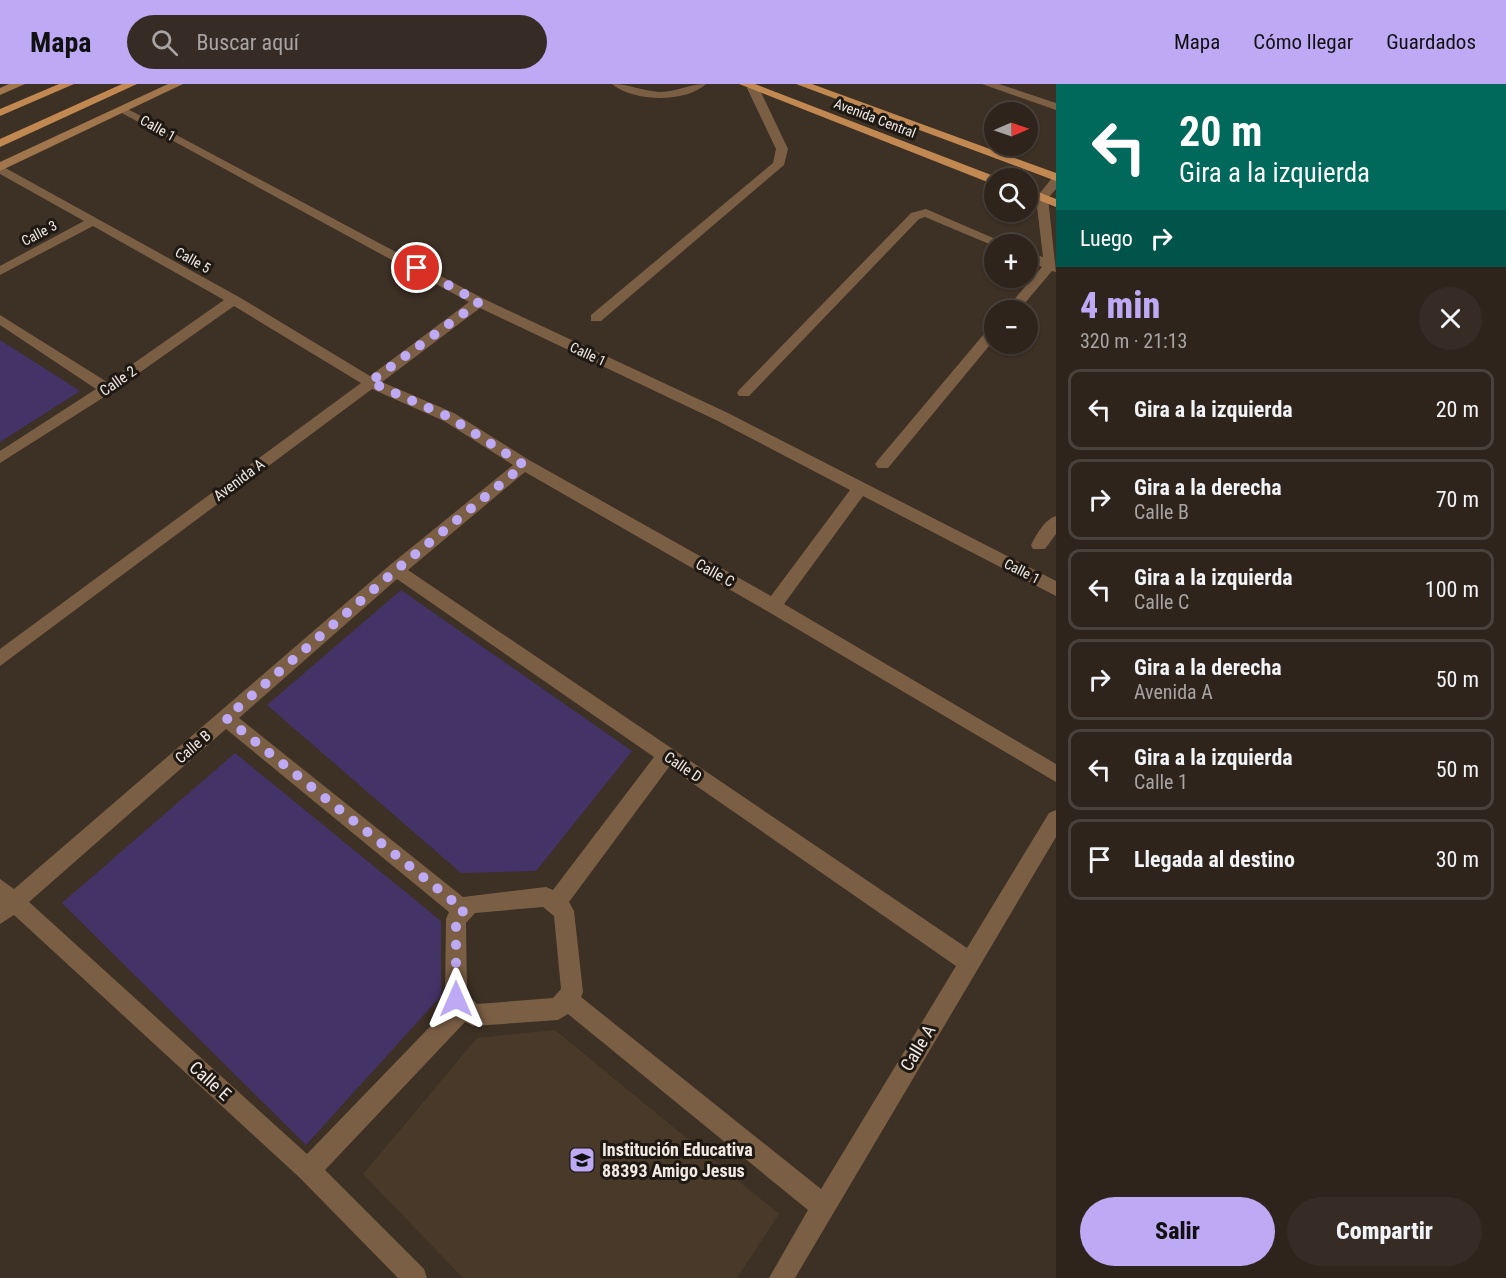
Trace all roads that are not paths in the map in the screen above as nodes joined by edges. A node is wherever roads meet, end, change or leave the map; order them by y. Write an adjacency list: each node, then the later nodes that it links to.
1 (18, 84): 10 (main road)
2 (68, 84): 13 (main road)
3 (131, 84): 14 (main road)
4 (177, 84): 12 (main road)
5 (618, 84): 6 (street)
6 (700, 84)
7 (802, 84): 17 (main road, Avenida Central)
8 (988, 84): 11 (street)
9 (752, 85): 16 (main road, Avenida Central); 29 (street)
10 (0, 92)
11 (1056, 107)
12 (124, 110): 15 (main road); 28 (street, Calle 1)
13 (0, 113)
14 (0, 143)
15 (0, 168): 21 (street, Calle 5)
16 (984, 176)
17 (1056, 179): 19 (street)
18 (1038, 196): 19 (main road)
19 (1042, 198): 20 (main road); 24 (street)
20 (1056, 203)
21 (92, 222): 25 (street, Calle 3); 26 (street, Calle 5)
22 (984, 237): 34 (street)
23 (1038, 260): 24 (street)
24 (1053, 267): 27 (street)
25 (0, 271)
26 (234, 300): 32 (street, Calle 5); 33 (street, Calle 2)
27 (1022, 300)
28 (479, 302): 32 (street, Avenida A); 38 (street, Calle 1)
29 (596, 318)
30 (0, 319): 33 (street)
31 (984, 343): 36 (street)
32 (370, 382): 37 (street, Calle C); 44 (street, Avenida A)
33 (107, 388): 35 (street, Calle 2)
34 (744, 393)
35 (0, 458)
36 (883, 464)
37 (524, 465): 41 (street, Calle B); 43 (street, Calle C)
38 (861, 488): 42 (street, Calle 1); 43 (street)
39 (1056, 522): 40 (street)
40 (1039, 545)
41 (396, 570): 45 (street, Calle B); 46 (street, Calle D)
42 (1056, 589)
43 (773, 606): 47 (street, Calle C)
44 (0, 659)
45 (226, 718): 49 (street, Calle B); 51 (street)
46 (666, 756): 50 (street); 52 (street, Calle D)
47 (1056, 774)
48 (1056, 819): 52 (street, Calle A)
49 (5, 901): 55 (street, Calle E)
50 (555, 904): 51 (street); 53 (street)
51 (464, 910): 54 (street)
52 (970, 963): 56 (street, Calle A)
53 (566, 999): 54 (street); 56 (street)
54 (464, 1007): 55 (street)
55 (308, 1170): 57 (street, Calle E)
56 (824, 1207): 58 (street, Calle A)
57 (415, 1278)
58 (781, 1278)

